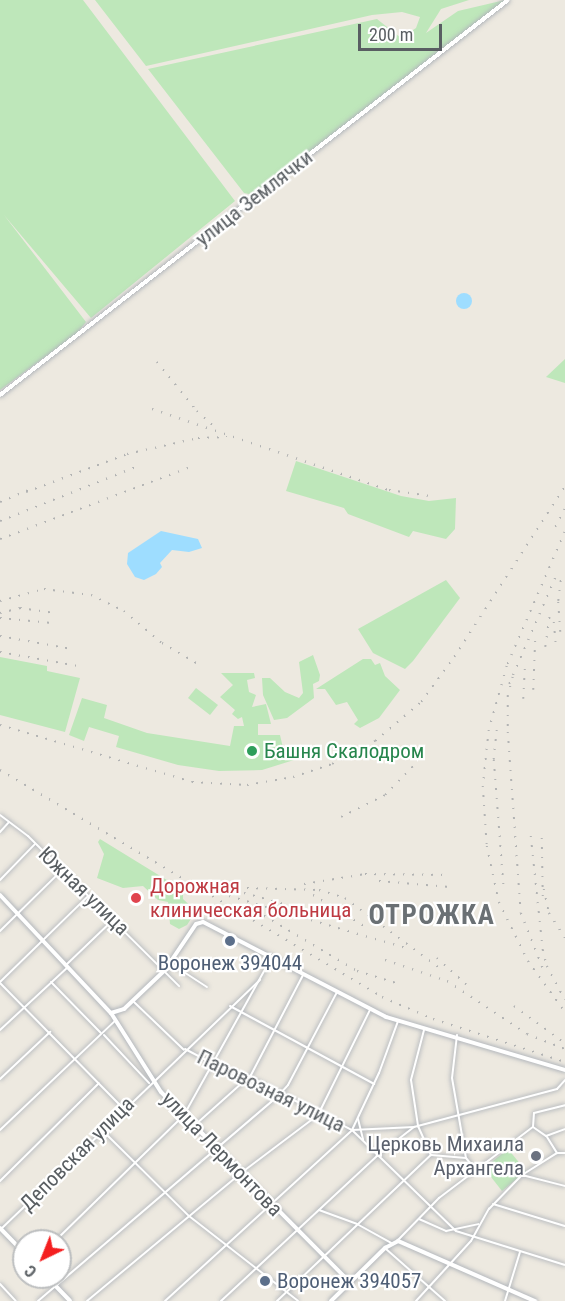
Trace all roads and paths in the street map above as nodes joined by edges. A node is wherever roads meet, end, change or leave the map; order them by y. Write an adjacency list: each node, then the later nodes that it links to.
1 (508, 0): 2 (street, улица Землячки)
2 (0, 395)
3 (0, 815): 4 (street, Южная улица)
4 (9, 822): 5 (street); 6 (street, Южная улица)
5 (0, 832)
6 (35, 844): 7 (street, Южная улица); 8 (street)
7 (61, 871): 10 (street, Южная улица); 11 (street)
8 (0, 880)
9 (0, 895): 11 (street, улица Лермонтова)
10 (88, 896): 12 (street, Южная улица); 14 (street)
11 (18, 914): 13 (street); 14 (street, улица Лермонтова)
12 (112, 920): 17 (street); 18 (street, Южная улица)
13 (0, 931)
14 (42, 940): 17 (street, улица Лермонтова); 21 (street)
15 (271, 959): 16 (street); 19 (street); 20 (street)
16 (170, 963): 18 (street); 24 (street)
17 (67, 966): 22 (street); 30 (street, улица Лермонтова)
18 (165, 970): 23 (street, Южная улица); 26 (street)
19 (303, 975): 25 (street); 36 (street)
20 (260, 980): 28 (street, Деповская улица); 31 (street)
21 (0, 982): 27 (street)
22 (51, 982): 27 (street); 38 (street)
23 (179, 986)
24 (207, 987)
25 (337, 992): 29 (street); 41 (street)
26 (133, 1001): 30 (street); 40 (street, Паровозная улица)
27 (25, 1006): 35 (street); 37 (street)
28 (230, 1006): 31 (street); 40 (street, Деповская улица)
29 (371, 1009): 33 (street); 44 (street)
30 (111, 1013): 32 (street, улица Лермонтова)
31 (242, 1014): 36 (street); 43 (street)
32 (117, 1020): 38 (street); 49 (street, улица Лермонтова)
33 (398, 1021): 34 (street); 51 (street)
34 (425, 1027): 39 (street); 62 (street)
35 (0, 1030)
36 (274, 1031): 41 (street); 47 (street)
37 (50, 1032): 42 (street); 46 (street)
38 (103, 1034): 42 (street); 49 (street)
39 (457, 1035): 45 (street); 59 (street)
40 (184, 1049): 43 (street, Паровозная улица); 49 (street, Деповская улица)
41 (307, 1049): 44 (street); 52 (street)
42 (75, 1057): 50 (street); 65 (street)
43 (213, 1065): 47 (street, Паровозная улица); 56 (street)
44 (341, 1067): 51 (street); 57 (street)
45 (565, 1070)
46 (1, 1077)
47 (248, 1080): 52 (street, Паровозная улица); 61 (street)
48 (565, 1080): 59 (street)
49 (150, 1082): 54 (street, Деповская улица); 56 (street, улица Лермонтова)
50 (99, 1083): 54 (street); 82 (street)
51 (374, 1084): 60 (street)
52 (279, 1095): 55 (street, Паровозная улица); 71 (street)
53 (565, 1105): 63 (street)
54 (124, 1109): 68 (street, Деповская улица)
55 (310, 1111): 57 (street, Паровозная улица); 58 (street)
56 (184, 1115): 61 (street, улица Лермонтова); 77 (street)
57 (318, 1115): 58 (street); 66 (street, Паровозная улица)
58 (311, 1116): 79 (street)
59 (458, 1116): 62 (street); 76 (street)
60 (358, 1119): 66 (street); 67 (street)
61 (195, 1125): 71 (street, улица Лермонтова)
62 (416, 1126): 67 (street); 74 (street); 75 (street)
63 (533, 1126): 69 (street); 78 (street)
64 (565, 1129): 69 (street)
65 (0, 1130)
66 (352, 1130): 67 (street); 70 (street, Паровозная улица); 85 (street)
67 (362, 1130): 70 (street)
68 (103, 1131): 77 (street); 94 (street, Деповская улица)
69 (546, 1136): 72 (street)
70 (363, 1139): 74 (street, Паровозная улица)
71 (218, 1149): 79 (street, улица Лермонтова); 84 (street)
72 (557, 1153): 73 (street); 80 (street)
73 (565, 1154)
74 (378, 1155): 81 (street, Паровозная улица); 88 (street)
75 (431, 1155): 76 (street); 81 (street)
76 (466, 1158): 78 (street)
77 (134, 1165): 84 (street); 95 (street)
78 (476, 1169): 87 (street)
79 (241, 1173): 85 (street, улица Лермонтова); 89 (street)
80 (522, 1175): 83 (street); 86 (street)
81 (404, 1180): 87 (street, Паровозная улица); 92 (street)
82 (0, 1181)
83 (565, 1186)
84 (164, 1194): 89 (street); 111 (street)
85 (270, 1203): 96 (street, улица Лермонтова); 104 (street)
86 (494, 1204): 91 (street); 93 (street)
87 (429, 1207): 90 (street); 97 (street, Паровозная улица)
88 (319, 1210): 92 (street); 96 (street)
89 (189, 1216): 104 (street); 122 (street)
90 (419, 1219): 97 (street); 99 (street)
91 (479, 1223): 97 (street); 98 (street)
92 (357, 1224): 103 (street); 107 (street)
93 (565, 1226)
94 (0, 1229): 101 (street)
95 (67, 1229)
96 (297, 1230): 107 (street, улица Лермонтова); 110 (street)
97 (456, 1231): 98 (street, Паровозная улица)
98 (473, 1237): 100 (street, Паровозная улица); 102 (street)
99 (402, 1240): 103 (street); 108 (street)
100 (480, 1240): 102 (street); 106 (street, Паровозная улица)
101 (12, 1241)
102 (471, 1241): 108 (street)
103 (394, 1242): 105 (street)
104 (225, 1245): 110 (street); 123 (street)
105 (385, 1248): 112 (street); 116 (street)
106 (520, 1252): 109 (street, Паровозная улица); 117 (street)
107 (324, 1256): 112 (street, улица Лермонтова); 118 (street)
108 (450, 1264): 116 (street); 117 (street)
109 (565, 1266)
110 (256, 1269): 118 (street); 124 (street)
111 (72, 1272)
112 (350, 1282): 127 (street)
113 (0, 1284): 119 (street)
114 (52, 1289): 120 (street)
115 (58, 1289): 121 (street)
116 (429, 1289): 128 (street); 129 (street)
117 (508, 1290): 130 (street); 131 (street)
118 (286, 1292): 125 (street); 126 (street)
119 (16, 1301)
120 (38, 1301)
121 (70, 1301)
122 (87, 1301)
123 (165, 1301)
124 (221, 1301)
125 (277, 1301)
126 (298, 1301)
127 (331, 1301)
128 (416, 1301)
129 (445, 1301)
130 (505, 1301)
131 (535, 1301)

